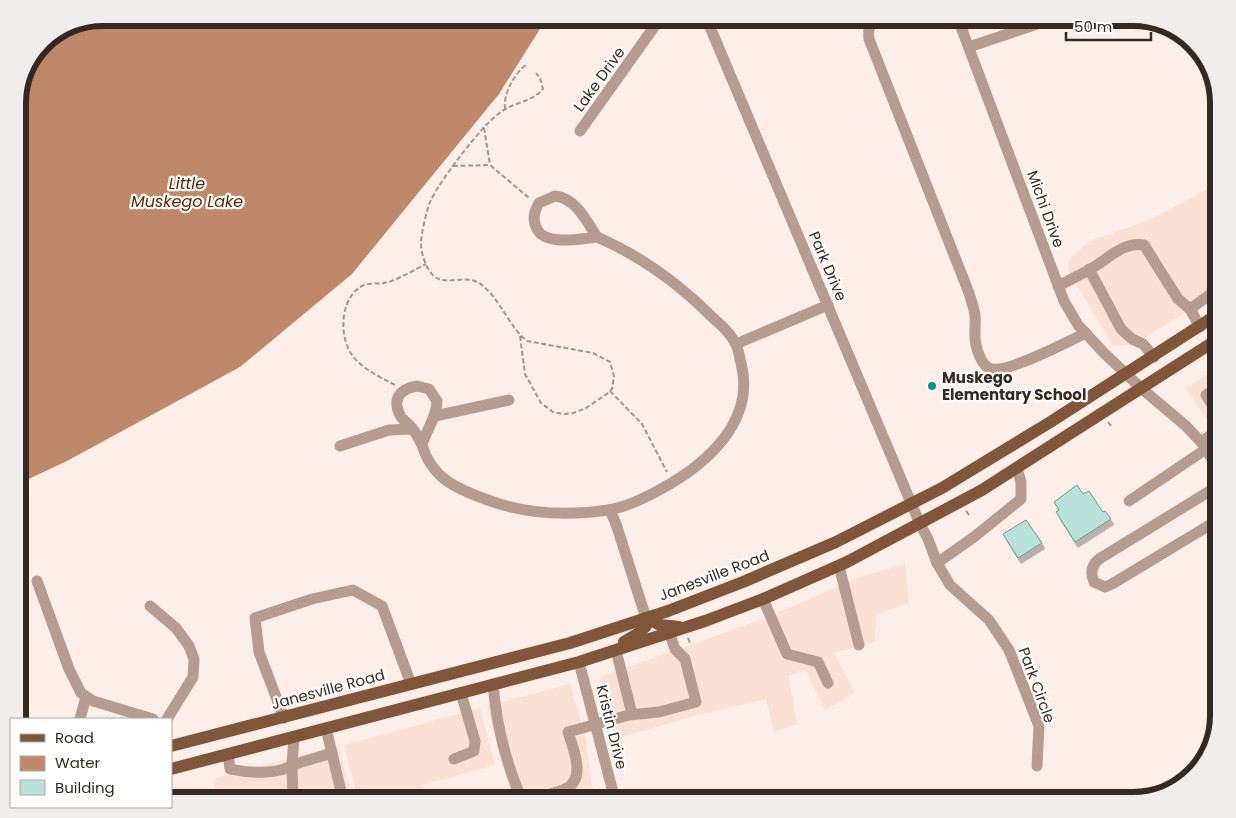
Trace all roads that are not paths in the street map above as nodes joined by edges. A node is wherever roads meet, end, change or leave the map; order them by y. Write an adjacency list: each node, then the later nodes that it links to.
1 (656, 26): 7 (street, Lake Drive)
2 (710, 26): 12 (street, Park Drive)
3 (870, 26): 15 (street)
4 (961, 26): 6 (street, Michi Drive)
5 (1031, 26): 6 (street)
6 (969, 47): 10 (street, Michi Drive)
7 (580, 131)
8 (597, 237): 8 (street); 17 (street)
9 (1089, 269): 10 (street); 13 (street); 18 (street)
10 (1058, 286): 15 (street, Michi Drive)
11 (1210, 295): 13 (street)
12 (828, 305): 17 (street); 32 (street, Park Drive)
13 (1190, 309): 14 (street)
14 (1209, 321): 18 (main road, Janesville Road)
15 (1086, 334): 19 (street, Michi Drive)
16 (1210, 343): 20 (main road)
17 (736, 344): 33 (street)
18 (1154, 357): 19 (main road, Janesville Road)
19 (1127, 374): 20 (street, Michi Drive); 32 (main road, Janesville Road)
20 (1141, 388): 26 (street, Michi Drive); 29 (main road)
21 (509, 400): 22 (street)
22 (435, 416): 23 (street); 25 (street)
23 (412, 429): 25 (street); 27 (street)
24 (1210, 439): 26 (street)
25 (422, 445): 33 (street)
26 (1204, 445): 28 (street, Michi Drive); 31 (street)
27 (340, 446)
28 (1210, 455)
29 (1017, 468): 34 (main road); 36 (street)
30 (1210, 491): 35 (street)
31 (1129, 501)
32 (912, 504): 34 (street, Park Drive); 41 (main road, Janesville Road)
33 (610, 510): 41 (street)
34 (920, 524): 36 (street, Park Circle); 37 (main road)
35 (1210, 525)
36 (937, 563): 69 (street, Park Circle)
37 (839, 566): 39 (main road); 44 (street)
38 (36, 581): 52 (street)
39 (763, 599): 42 (main road); 48 (street)
40 (150, 606): 58 (street)
41 (641, 620): 42 (main road); 45 (main road, Janesville Road); 46 (main road); 47 (main road)
42 (685, 627): 43 (main road)
43 (669, 632): 46 (main road); 55 (street)
44 (860, 645)
45 (541, 650): 47 (main road); 49 (main road, Janesville Road)
46 (611, 651): 47 (main road); 55 (street)
47 (579, 662): 50 (main road); 60 (street, Kristin Drive)
48 (828, 683)
49 (411, 684): 53 (main road); 54 (main road, Janesville Road); 59 (street)
50 (493, 684): 51 (main road); 73 (street)
51 (461, 693): 53 (main road); 67 (street)
52 (86, 697): 56 (street); 57 (street)
53 (417, 704): 61 (main road)
54 (311, 710): 59 (main road, Janesville Road); 61 (main road)
55 (632, 714): 60 (street)
56 (80, 718)
57 (150, 718)
58 (168, 718)
59 (284, 718): 62 (main road, Janesville Road)
60 (595, 723): 74 (street); 75 (street, Kristin Drive)
61 (322, 730): 63 (main road); 65 (street)
62 (222, 733): 64 (main road, Janesville Road); 66 (main road)
63 (294, 737): 66 (main road); 68 (street)
64 (172, 746)
65 (332, 753): 68 (street); 72 (street)
66 (228, 754): 68 (street); 70 (main road)
67 (454, 759)
68 (292, 765): 71 (street)
69 (1037, 766)
70 (172, 769)
71 (293, 792)
72 (341, 792)
73 (519, 792)
74 (556, 792)
75 (613, 792)

